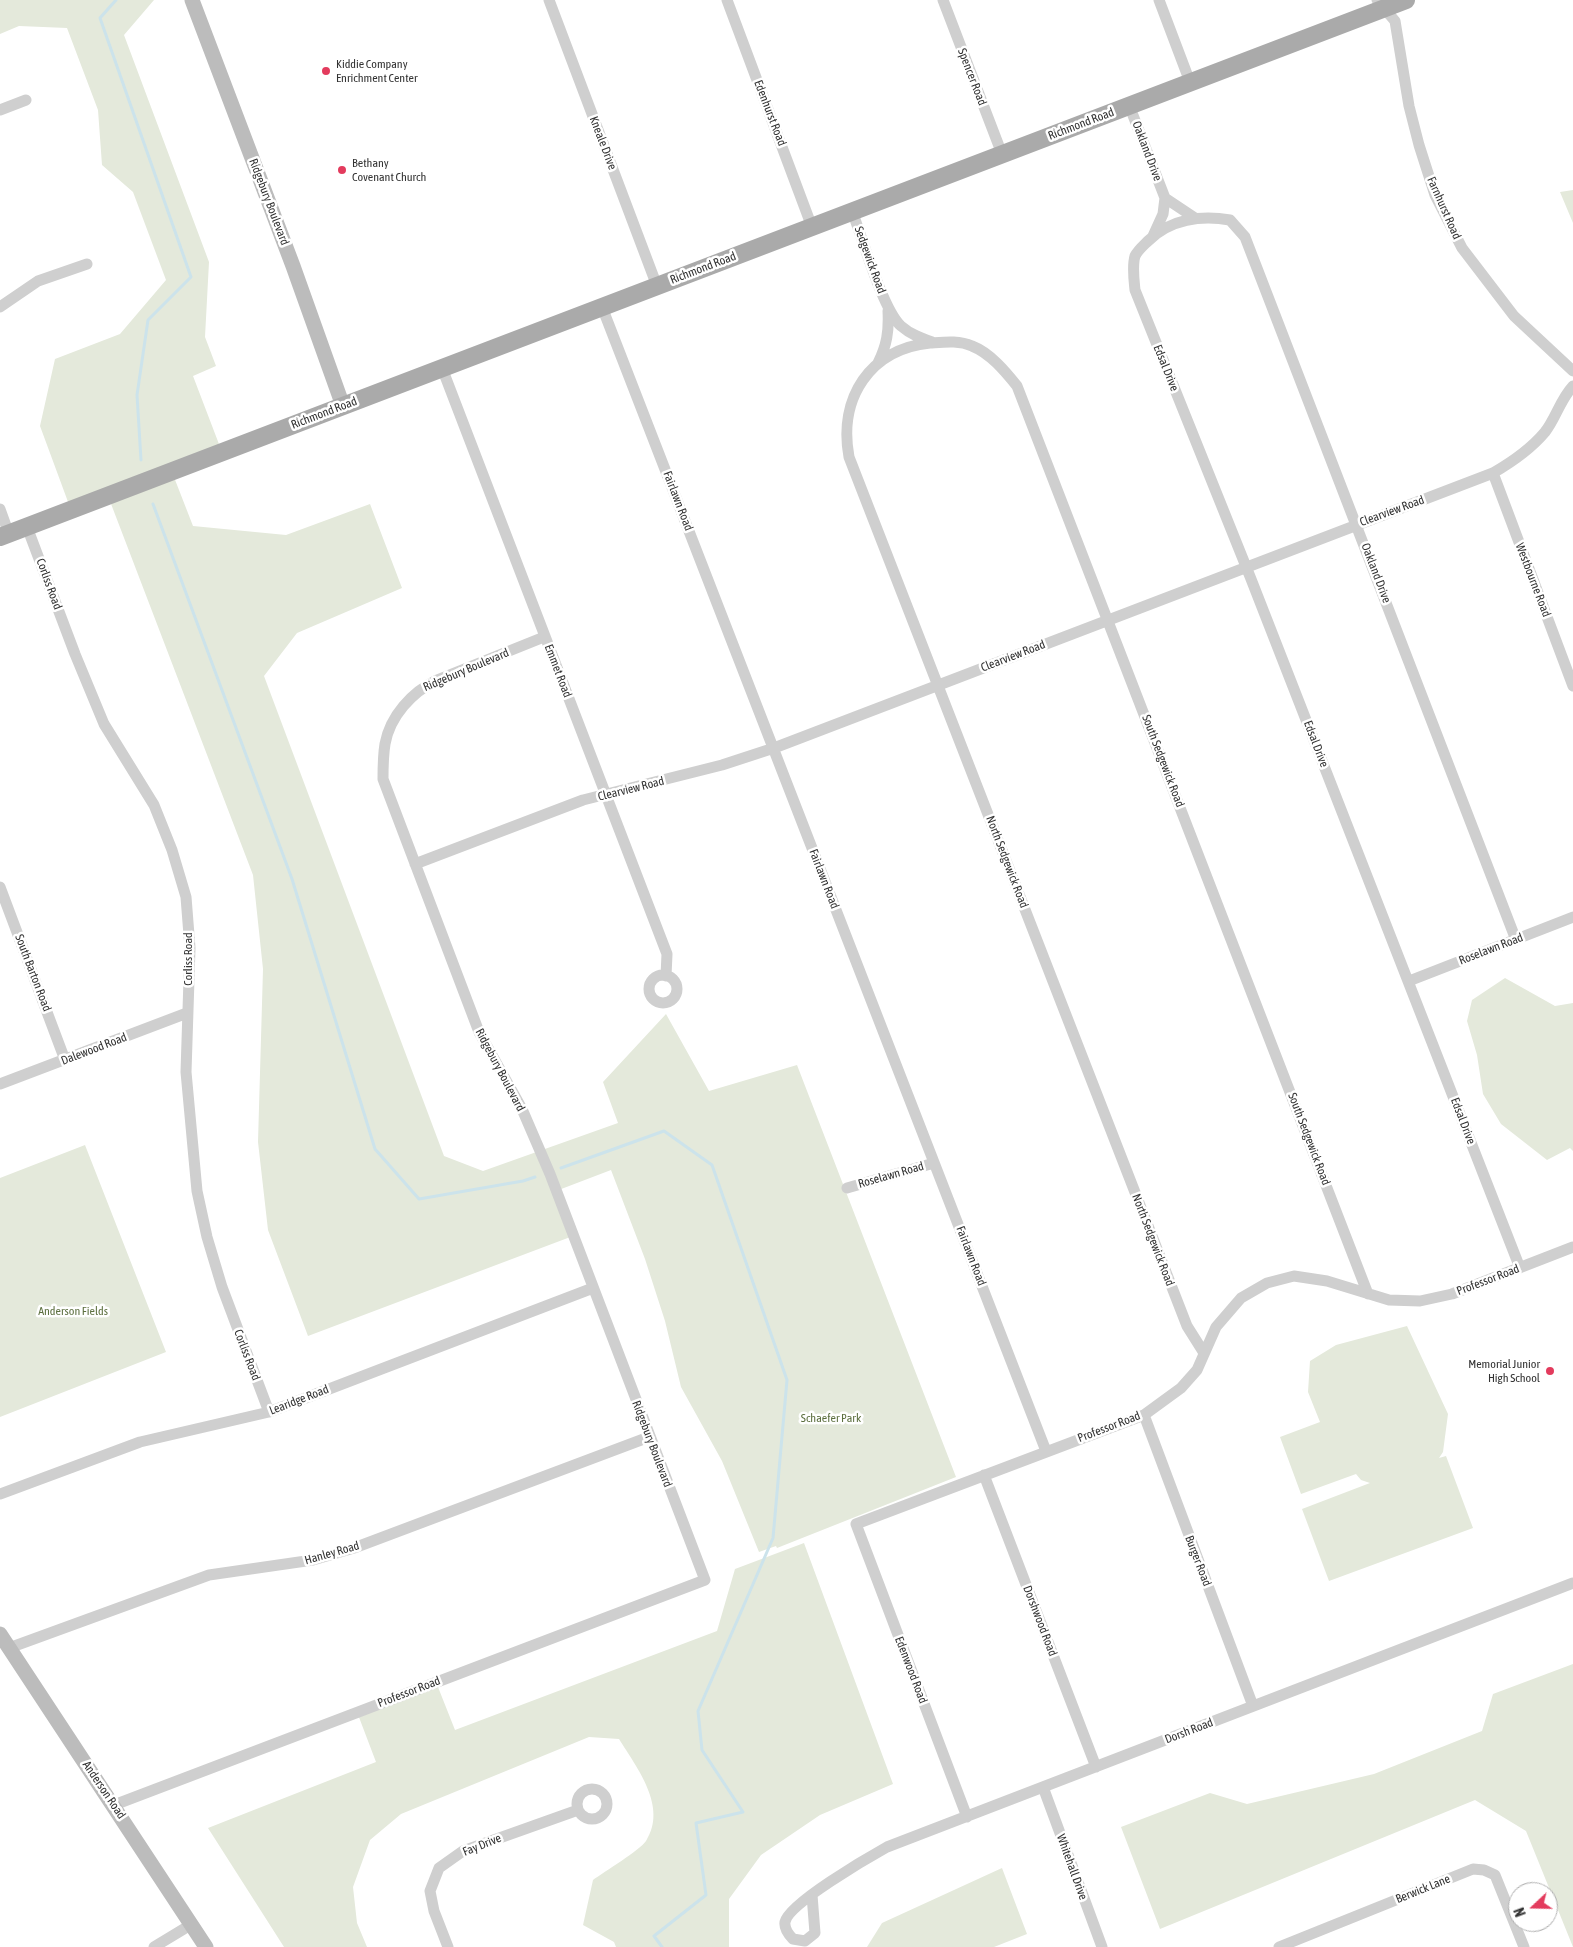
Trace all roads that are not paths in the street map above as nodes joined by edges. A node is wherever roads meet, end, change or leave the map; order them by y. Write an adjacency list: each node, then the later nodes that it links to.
1 (192, 0): 29 (street, Ridgebury Boulevard)
2 (550, 0): 20 (street, Kneale Drive)
3 (727, 0): 16 (street, Edenhurst Road)
4 (942, 0): 12 (street, Spencer Road)
5 (1159, 0): 8 (street)
6 (1406, 0): 7 (main road, Richmond Road)
7 (1381, 4): 8 (main road, Richmond Road); 27 (street, Farnhurst Road)
8 (1190, 82): 10 (main road, Richmond Road)
9 (26, 100): 11 (street)
10 (1129, 105): 12 (main road, Richmond Road); 13 (street, Oakland Drive)
11 (0, 110)
12 (1002, 154): 14 (main road, Richmond Road)
13 (1165, 198): 15 (street); 18 (street)
14 (852, 211): 16 (main road, Richmond Road); 23 (street, Sedgewick Road)
15 (1195, 218): 17 (street, Oakland Drive); 32 (street, Oakland Drive)
16 (812, 226): 20 (main road, Richmond Road)
17 (1163, 229): 18 (street, Edsal Drive)
18 (1152, 237): 35 (street, Edsal Drive)
19 (87, 264): 21 (street)
20 (657, 286): 22 (main road, Richmond Road)
21 (0, 307)
22 (602, 307): 26 (main road, Richmond Road); 40 (street, Fairlawn Road)
23 (888, 310): 24 (street); 25 (street, North Sedgewick Road)
24 (935, 343): 25 (street, South Sedgewick Road); 36 (street, South Sedgewick Road)
25 (874, 366): 38 (street, North Sedgewick Road)
26 (442, 368): 29 (main road, Richmond Road); 37 (street, Emmet Road)
27 (1573, 371)
28 (1573, 386): 30 (street, Clearview Road)
29 (343, 406): 33 (main road, Richmond Road)
30 (1493, 473): 32 (street, Clearview Road); 39 (street, Westbourne Road)
31 (0, 509): 34 (street)
32 (1357, 524): 35 (street, Clearview Road); 45 (street, Oakland Drive)
33 (27, 526): 34 (main road, Richmond Road); 48 (street, Corliss Road)
34 (5, 535)
35 (1246, 567): 36 (street, Clearview Road); 47 (street, Edsal Drive)
36 (1108, 620): 38 (street, Clearview Road); 56 (street, South Sedgewick Road)
37 (544, 637): 41 (street, Emmet Road); 42 (street, Ridgebury Boulevard)
38 (938, 685): 40 (street, Clearview Road); 57 (street, North Sedgewick Road)
39 (1573, 686)
40 (774, 748): 41 (street, Clearview Road); 51 (street, Fairlawn Road)
41 (606, 795): 42 (street, Clearview Road); 46 (street, Emmet Road)
42 (415, 864): 55 (street, Ridgebury Boulevard)
43 (0, 887): 49 (street, South Barton Road)
44 (1573, 917): 45 (street, Roselawn Road)
45 (1516, 940): 47 (street, Roselawn Road)
46 (666, 976)
47 (1409, 981): 54 (street, Edsal Drive)
48 (187, 1013): 49 (street, Dalewood Road); 58 (street, Corliss Road)
49 (65, 1060): 50 (street, Dalewood Road)
50 (0, 1084)
51 (934, 1162): 52 (street, Roselawn Road); 61 (street, Fairlawn Road)
52 (847, 1188)
53 (1573, 1247): 54 (street, Professor Road)
54 (1520, 1268): 56 (street, Professor Road)
55 (593, 1288): 58 (street, Learidge Road); 60 (street, Ridgebury Boulevard)
56 (1368, 1294): 57 (street, Professor Road)
57 (1204, 1353): 59 (street, Professor Road)
58 (269, 1412): 63 (street, Learidge Road)
59 (1144, 1415): 61 (street, Professor Road); 69 (street, Burger Road)
60 (649, 1437): 65 (street, Ridgebury Boulevard); 68 (street, Hanley Road)
61 (1046, 1451): 62 (street, Professor Road)
62 (984, 1475): 64 (street, Professor Road); 70 (street, Dorshwood Road)
63 (0, 1494)
64 (856, 1524): 74 (street, Edenwood Road)
65 (705, 1580): 72 (street, Professor Road)
66 (1573, 1583): 69 (street, Dorsh Road)
67 (0, 1634): 68 (street, Anderson Road)
68 (9, 1648): 72 (street, Anderson Road)
69 (1253, 1706): 70 (street, Dorsh Road)
70 (1096, 1767): 71 (street, Dorsh Road)
71 (1043, 1787): 74 (street, Dorsh Road); 80 (street, Whitehall Drive)
72 (114, 1805): 76 (street, Anderson Road)
73 (578, 1810): 79 (street, Fay Drive)
74 (967, 1817): 75 (street, Dorsh Road)
75 (812, 1895)
76 (192, 1924): 77 (street); 78 (street, Anderson Road)
77 (154, 1947)
78 (206, 1947)
79 (448, 1947)
80 (1102, 1947)
81 (1279, 1947): 82 (street, Berwick Lane)
82 (1524, 1947)

